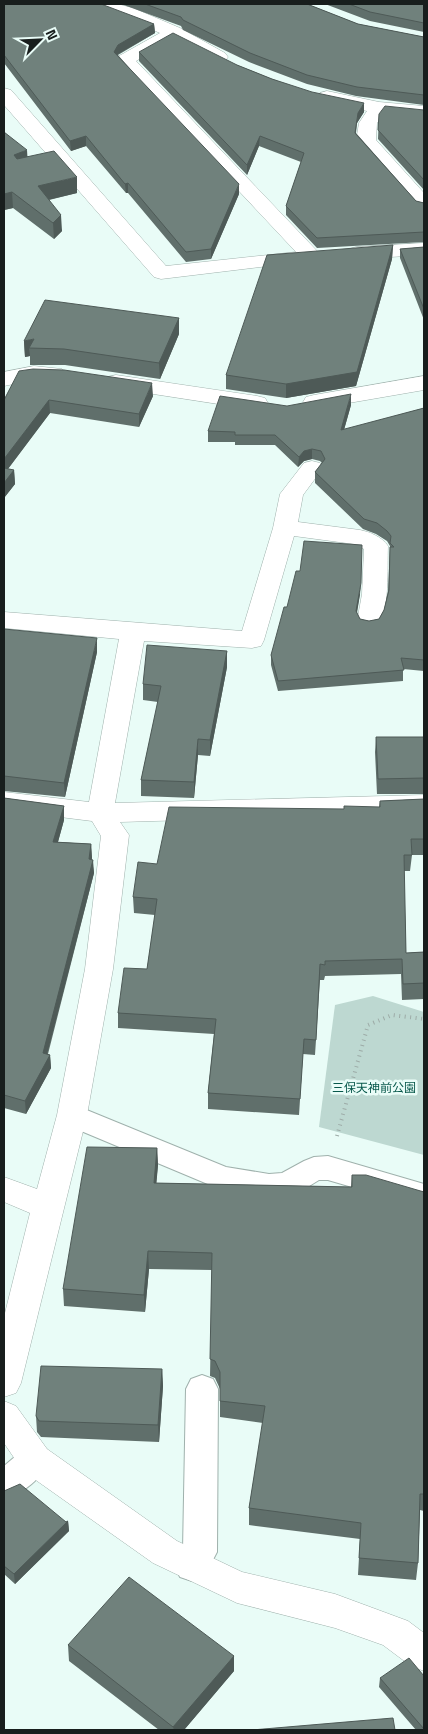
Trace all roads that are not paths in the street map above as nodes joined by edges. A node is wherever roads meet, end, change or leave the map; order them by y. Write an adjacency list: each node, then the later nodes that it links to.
1 (98, 4): 2 (street)
2 (174, 32): 3 (street); 10 (street)
3 (234, 64)
4 (312, 93): 6 (street)
5 (4, 94): 10 (street)
6 (379, 108): 7 (street); 8 (street)
7 (424, 112)
8 (424, 205)
9 (424, 249): 10 (street)
10 (326, 255)
11 (4, 379): 12 (street)
12 (424, 384)
13 (312, 468): 14 (street)
14 (285, 528): 16 (street); 17 (street)
15 (4, 620): 17 (street)
16 (369, 622)
17 (133, 632): 20 (street)
18 (4, 801): 20 (street)
19 (424, 804): 20 (street)
20 (100, 813): 21 (street)
21 (72, 1115): 23 (lane); 24 (street)
22 (4, 1189): 24 (street)
23 (424, 1196)
24 (48, 1207): 25 (street)
25 (4, 1384)
26 (202, 1389): 30 (lane)
27 (4, 1416): 28 (street)
28 (36, 1460): 29 (lane); 30 (street)
29 (4, 1485)
30 (192, 1566): 31 (street)
31 (424, 1654)

